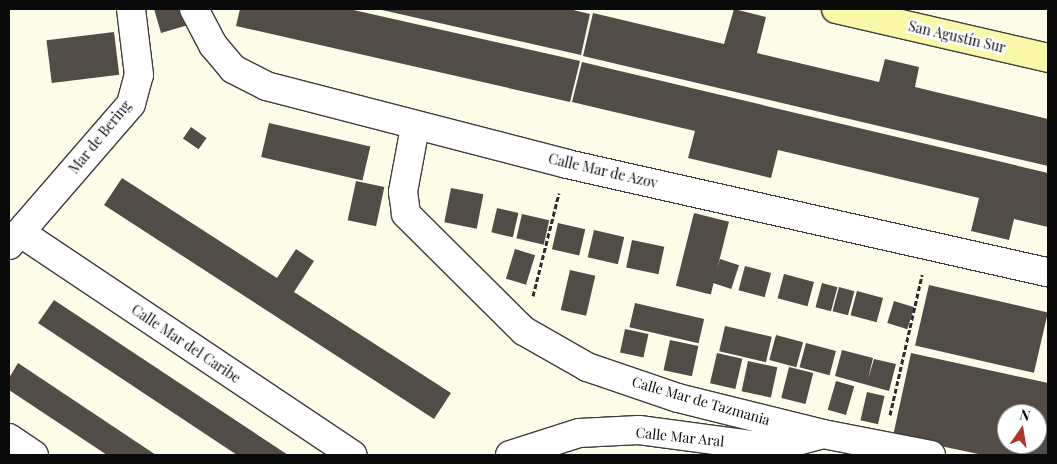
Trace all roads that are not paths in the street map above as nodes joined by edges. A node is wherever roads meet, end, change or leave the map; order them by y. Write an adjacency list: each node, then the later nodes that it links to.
1 (131, 9): 6 (street, Mar de Bering)
2 (194, 9): 5 (street, Calle Mar de Azov)
3 (836, 9): 4 (main road, San Agustín Sur)
4 (1048, 58)
5 (415, 127): 7 (street, Calle Mar de Azov); 8 (street, Calle Mar de Tazmania)
6 (15, 239): 11 (street, Calle Mar del Caribe)
7 (1048, 272)
8 (823, 434): 12 (street, Calle Mar Aral); 13 (street, Calle Mar de Tazmania)
9 (9, 438): 10 (street)
10 (34, 455)
11 (352, 455)
12 (510, 455)
13 (931, 455)

